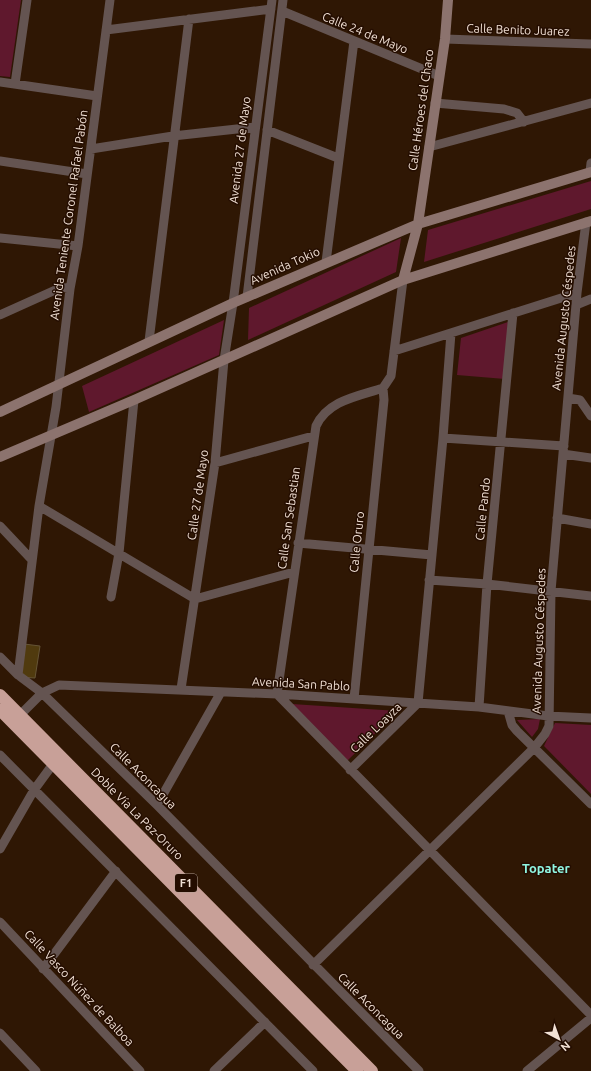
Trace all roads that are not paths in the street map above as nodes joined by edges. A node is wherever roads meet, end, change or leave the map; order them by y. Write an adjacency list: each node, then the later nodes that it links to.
1 (27, 0): 14 (street)
2 (110, 0): 8 (street, Avenida Teniente Coronel Rafael Pabón)
3 (283, 0): 6 (street, Avenida 27 de Mayo)
4 (448, 0): 9 (street, Calle Héroes del Chaco)
5 (271, 4): 7 (street); 19 (street, Avenida 27 de Mayo)
6 (282, 11): 10 (street, Calle 24 de Mayo); 20 (street, Avenida 27 de Mayo)
7 (189, 19): 8 (street); 21 (street)
8 (106, 30): 15 (street, Avenida Teniente Coronel Rafael Pabón)
9 (445, 40): 11 (street, Calle Benito Juarez); 12 (street, Calle Héroes del Chaco)
10 (354, 41): 12 (street, Calle 24 de Mayo); 24 (street)
11 (591, 44)
12 (439, 76): 16 (street, Calle Héroes del Chaco)
13 (0, 82): 14 (street)
14 (15, 84): 15 (street)
15 (97, 96): 23 (street, Avenida Teniente Coronel Rafael Pabón)
16 (436, 103): 18 (street); 22 (street, Calle Héroes del Chaco)
17 (591, 103): 18 (street)
18 (524, 122): 22 (street)
19 (255, 127): 21 (street); 38 (street, Avenida 27 de Mayo)
20 (268, 130): 24 (street); 36 (street, Avenida 27 de Mayo)
21 (173, 136): 23 (street); 43 (street)
22 (429, 147): 29 (street, Calle Héroes del Chaco)
23 (91, 149): 27 (street, Avenida Teniente Coronel Rafael Pabón)
24 (338, 158): 32 (street)
25 (0, 161): 27 (street)
26 (591, 169): 29 (street, Avenida Tokio)
27 (87, 174): 31 (street, Avenida Teniente Coronel Rafael Pabón)
28 (589, 222): 33 (street); 35 (street, Avenida Augusto Céspedes)
29 (418, 224): 32 (street, Avenida Tokio); 33 (street, Calle Héroes del Chaco)
30 (0, 238): 31 (street)
31 (78, 246): 34 (street, Avenida Teniente Coronel Rafael Pabón)
32 (326, 262): 36 (street, Avenida Tokio)
33 (403, 280): 44 (street); 45 (street)
34 (70, 289): 41 (street); 46 (street, Avenida Teniente Coronel Rafael Pabón)
35 (577, 293): 39 (street, Avenida Augusto Céspedes); 40 (street)
36 (247, 297): 38 (street, Avenida Tokio)
37 (591, 299): 39 (street)
38 (233, 303): 43 (street, Avenida Tokio); 45 (street, Calle 27 de Mayo)
39 (576, 304): 48 (street, Avenida Augusto Céspedes)
40 (513, 314): 42 (street); 55 (street, Calle Pando)
41 (0, 315)
42 (451, 333): 44 (street); 54 (street)
43 (149, 342): 46 (street, Avenida Tokio)
44 (394, 351): 47 (street)
45 (224, 360): 49 (street); 59 (street, Calle 27 de Mayo)
46 (59, 383): 50 (street, Avenida Tokio); 52 (street, Avenida Teniente Coronel Rafael Pabón)
47 (383, 388): 53 (street, Calle San Sebastian); 65 (street, Calle Oruro)
48 (568, 398): 51 (street); 56 (street, Avenida Augusto Céspedes)
49 (134, 400): 52 (street); 66 (street)
50 (0, 412)
51 (591, 416)
52 (51, 434): 57 (street); 60 (street)
53 (313, 436): 59 (street); 64 (street, Calle San Sebastian)
54 (444, 438): 55 (street); 67 (street)
55 (501, 442): 56 (street); 71 (street, Calle Pando)
56 (563, 450): 58 (street); 61 (street, Avenida Augusto Céspedes)
57 (0, 457)
58 (591, 458)
59 (215, 463): 75 (street, Calle 27 de Mayo)
60 (39, 506): 66 (street); 68 (street)
61 (557, 518): 62 (street); 72 (street, Avenida Augusto Céspedes)
62 (591, 524)
63 (0, 526): 68 (street)
64 (298, 543): 65 (street); 69 (street, Calle San Sebastian)
65 (369, 548): 67 (street); 83 (street, Calle Oruro)
66 (119, 553): 74 (street); 75 (street)
67 (432, 555): 70 (street)
68 (32, 560): 77 (street)
69 (294, 572): 75 (street); 81 (street, Calle San Sebastian)
70 (429, 580): 71 (street); 84 (street)
71 (487, 584): 72 (street); 85 (street, Calle Pando)
72 (551, 591): 73 (street); 89 (street, Avenida Augusto Céspedes)
73 (591, 596)
74 (110, 597)
75 (195, 599): 78 (street, Calle 27 de Mayo)
76 (0, 656): 77 (street, Calle Aconcagua)
77 (18, 675): 80 (street, Calle Aconcagua)
78 (181, 689): 79 (street, Avenida San Pablo); 80 (street, Avenida San Pablo)
79 (221, 692): 81 (street, Avenida San Pablo); 97 (street)
80 (42, 693): 88 (street, Avenida San Pablo); 97 (street, Calle Aconcagua)
81 (277, 694): 83 (street, Avenida San Pablo); 94 (street)
82 (0, 695): 88 (highway, Doble Vía La Paz-Oruro / F1)
83 (354, 700): 84 (street, Avenida San Pablo)
84 (418, 703): 85 (street, Avenida San Pablo); 94 (street, Calle Loayza)
85 (479, 707): 87 (street, Avenida San Pablo)
86 (0, 710): 93 (highway, Doble Vía La Paz-Oruro / F1)
87 (508, 712): 89 (street, Avenida San Pablo); 91 (street)
88 (20, 715): 113 (highway, Doble Vía La Paz-Oruro / F1)
89 (548, 716): 90 (street, Avenida San Pablo); 91 (street, Avenida Augusto Céspedes)
90 (591, 718)
91 (534, 748): 96 (street); 99 (street, Avenida Augusto Céspedes)
92 (0, 755): 95 (street)
93 (53, 764): 95 (street); 112 (highway, Doble Vía La Paz-Oruro / F1)
94 (350, 770): 99 (street)
95 (34, 790): 98 (street); 100 (street)
96 (591, 804)
97 (157, 805): 102 (street, Calle Aconcagua)
98 (0, 849)
99 (428, 851): 102 (street, Avenida Augusto Céspedes); 104 (street)
100 (116, 871): 103 (street); 106 (street)
101 (0, 922): 103 (street, Calle Vasco Núñez de Balboa)
102 (313, 965): 114 (street, Calle Aconcagua)
103 (43, 970): 109 (street, Calle Vasco Núñez de Balboa)
104 (591, 1015)
105 (591, 1018): 115 (street)
106 (265, 1022): 110 (street); 111 (street)
107 (0, 1033): 108 (street)
108 (36, 1071)
109 (140, 1071)
110 (214, 1071)
111 (313, 1071)
112 (357, 1071)
113 (372, 1071)
114 (419, 1071)
115 (526, 1071)

